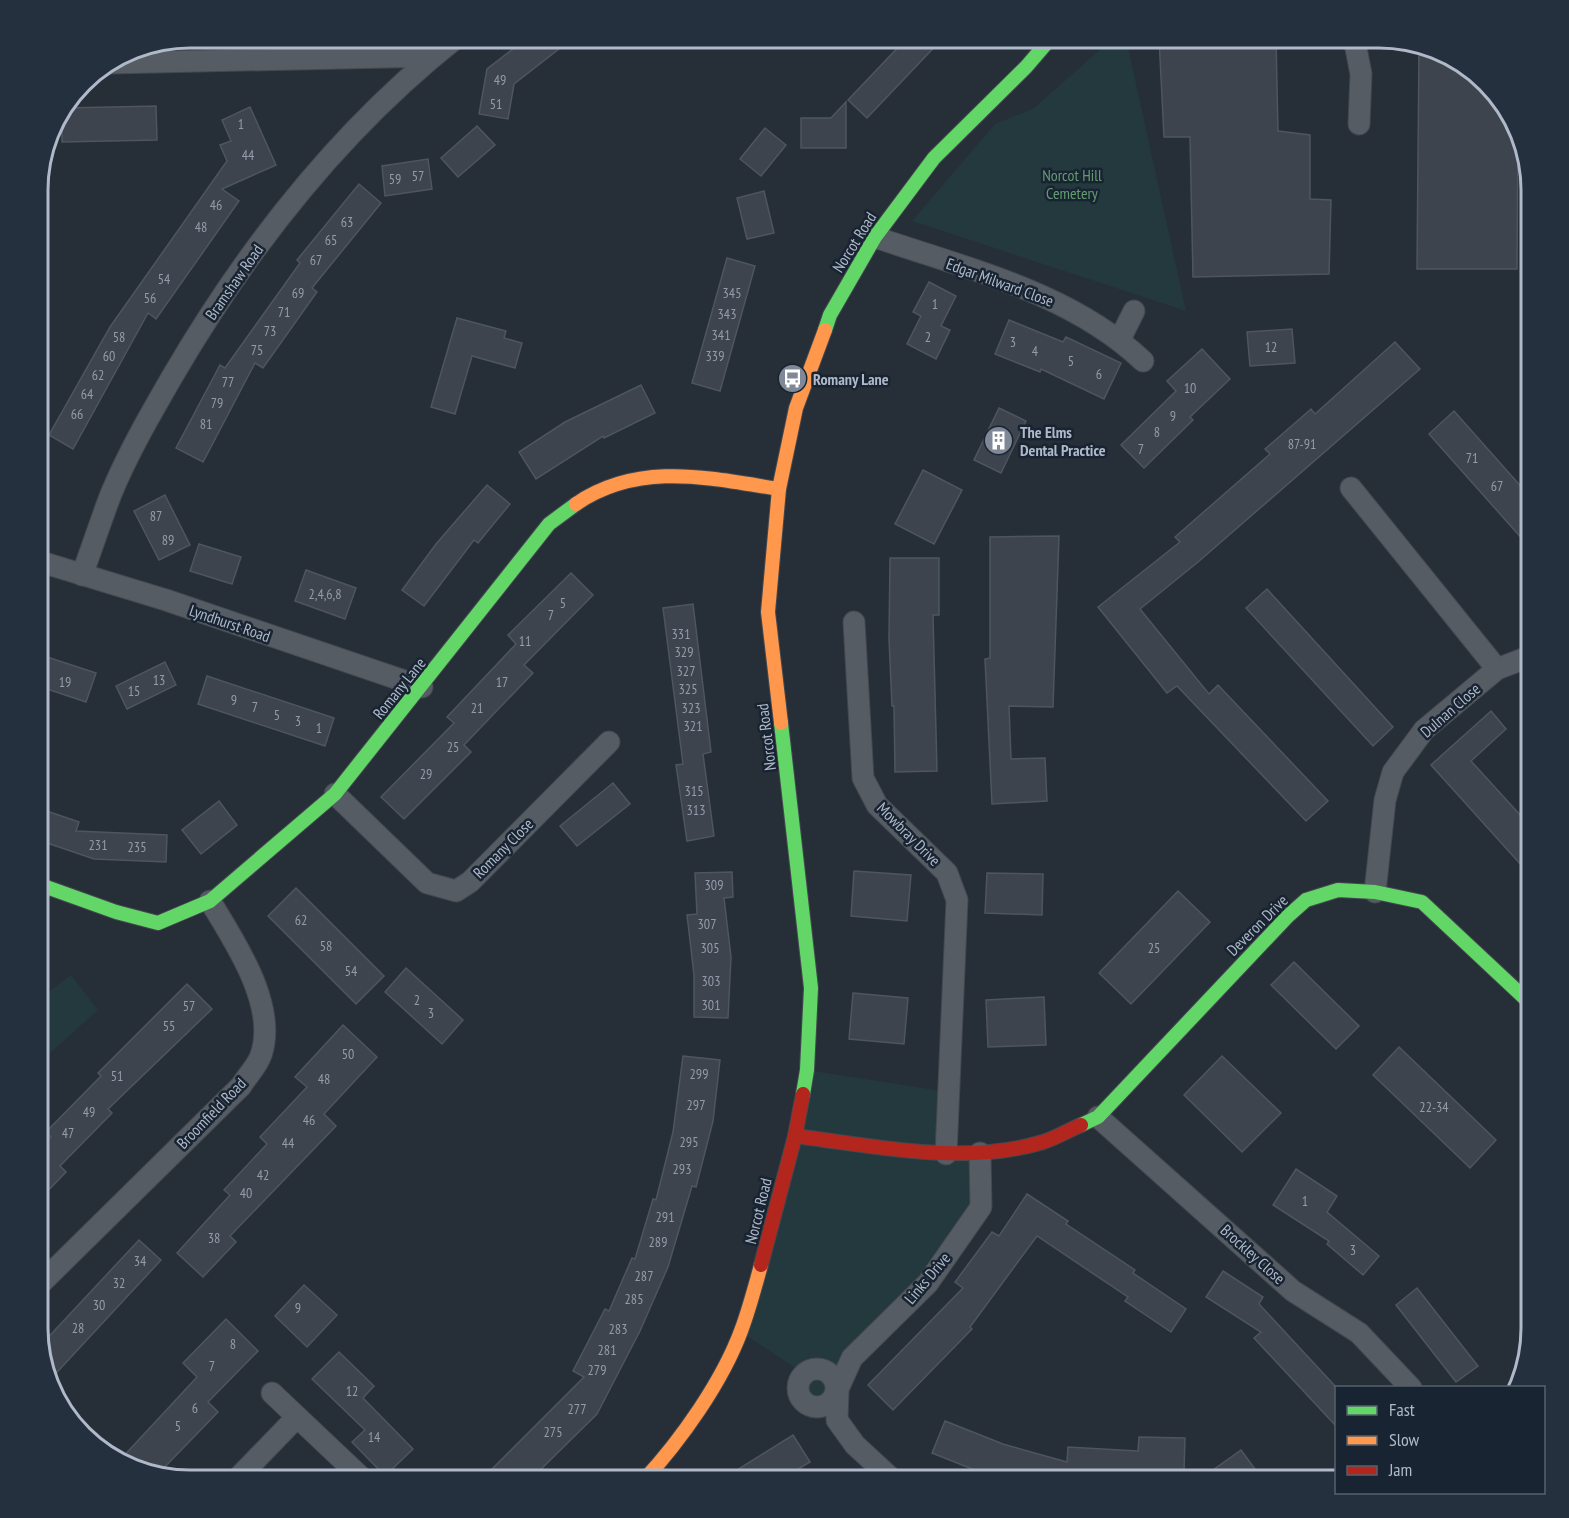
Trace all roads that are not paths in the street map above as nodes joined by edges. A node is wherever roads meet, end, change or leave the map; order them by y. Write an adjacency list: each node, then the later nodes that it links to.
1 (443, 48): 4 (street, Bramshaw Road)
2 (1042, 48): 7 (street, Norcot Road)
3 (1356, 48): 6 (street)
4 (433, 56): 5 (street); 14 (street, Bramshaw Road)
5 (128, 63)
6 (1359, 124)
7 (875, 237): 9 (street, Edgar Milward Close); 12 (street, Norcot Road)
8 (1134, 311): 9 (street)
9 (1120, 339): 10 (street, Edgar Milward Close)
10 (1143, 361)
11 (1351, 488): 17 (street)
12 (779, 489): 18 (street, Romany Lane); 26 (street, Norcot Road)
13 (48, 564): 14 (street, Lyndhurst Road)
14 (82, 575): 18 (street, Lyndhurst Road)
15 (855, 622): 28 (street, Mowbray Drive)
16 (1521, 660): 17 (street, Dulnan Close)
17 (1497, 669): 22 (street, Dulnan Close)
18 (422, 687): 20 (street, Romany Lane)
19 (609, 742): 20 (street, Romany Close)
20 (334, 794): 23 (street, Romany Lane)
21 (48, 888): 23 (street, Romany Lane)
22 (1375, 892): 24 (street, Deveron Drive); 25 (street, Deveron Drive)
23 (210, 901): 29 (street, Broomfield Road)
24 (1521, 994)
25 (1098, 1117): 27 (street); 30 (street, Brockley Close)
26 (795, 1136): 28 (street); 35 (street, Norcot Road)
27 (980, 1153): 28 (street); 36 (street, Links Drive)
28 (946, 1154)
29 (48, 1276)
30 (1409, 1386)
31 (272, 1393): 32 (street)
32 (297, 1417): 33 (street); 34 (street)
33 (246, 1470)
34 (353, 1470)
35 (653, 1470)
36 (882, 1470)

